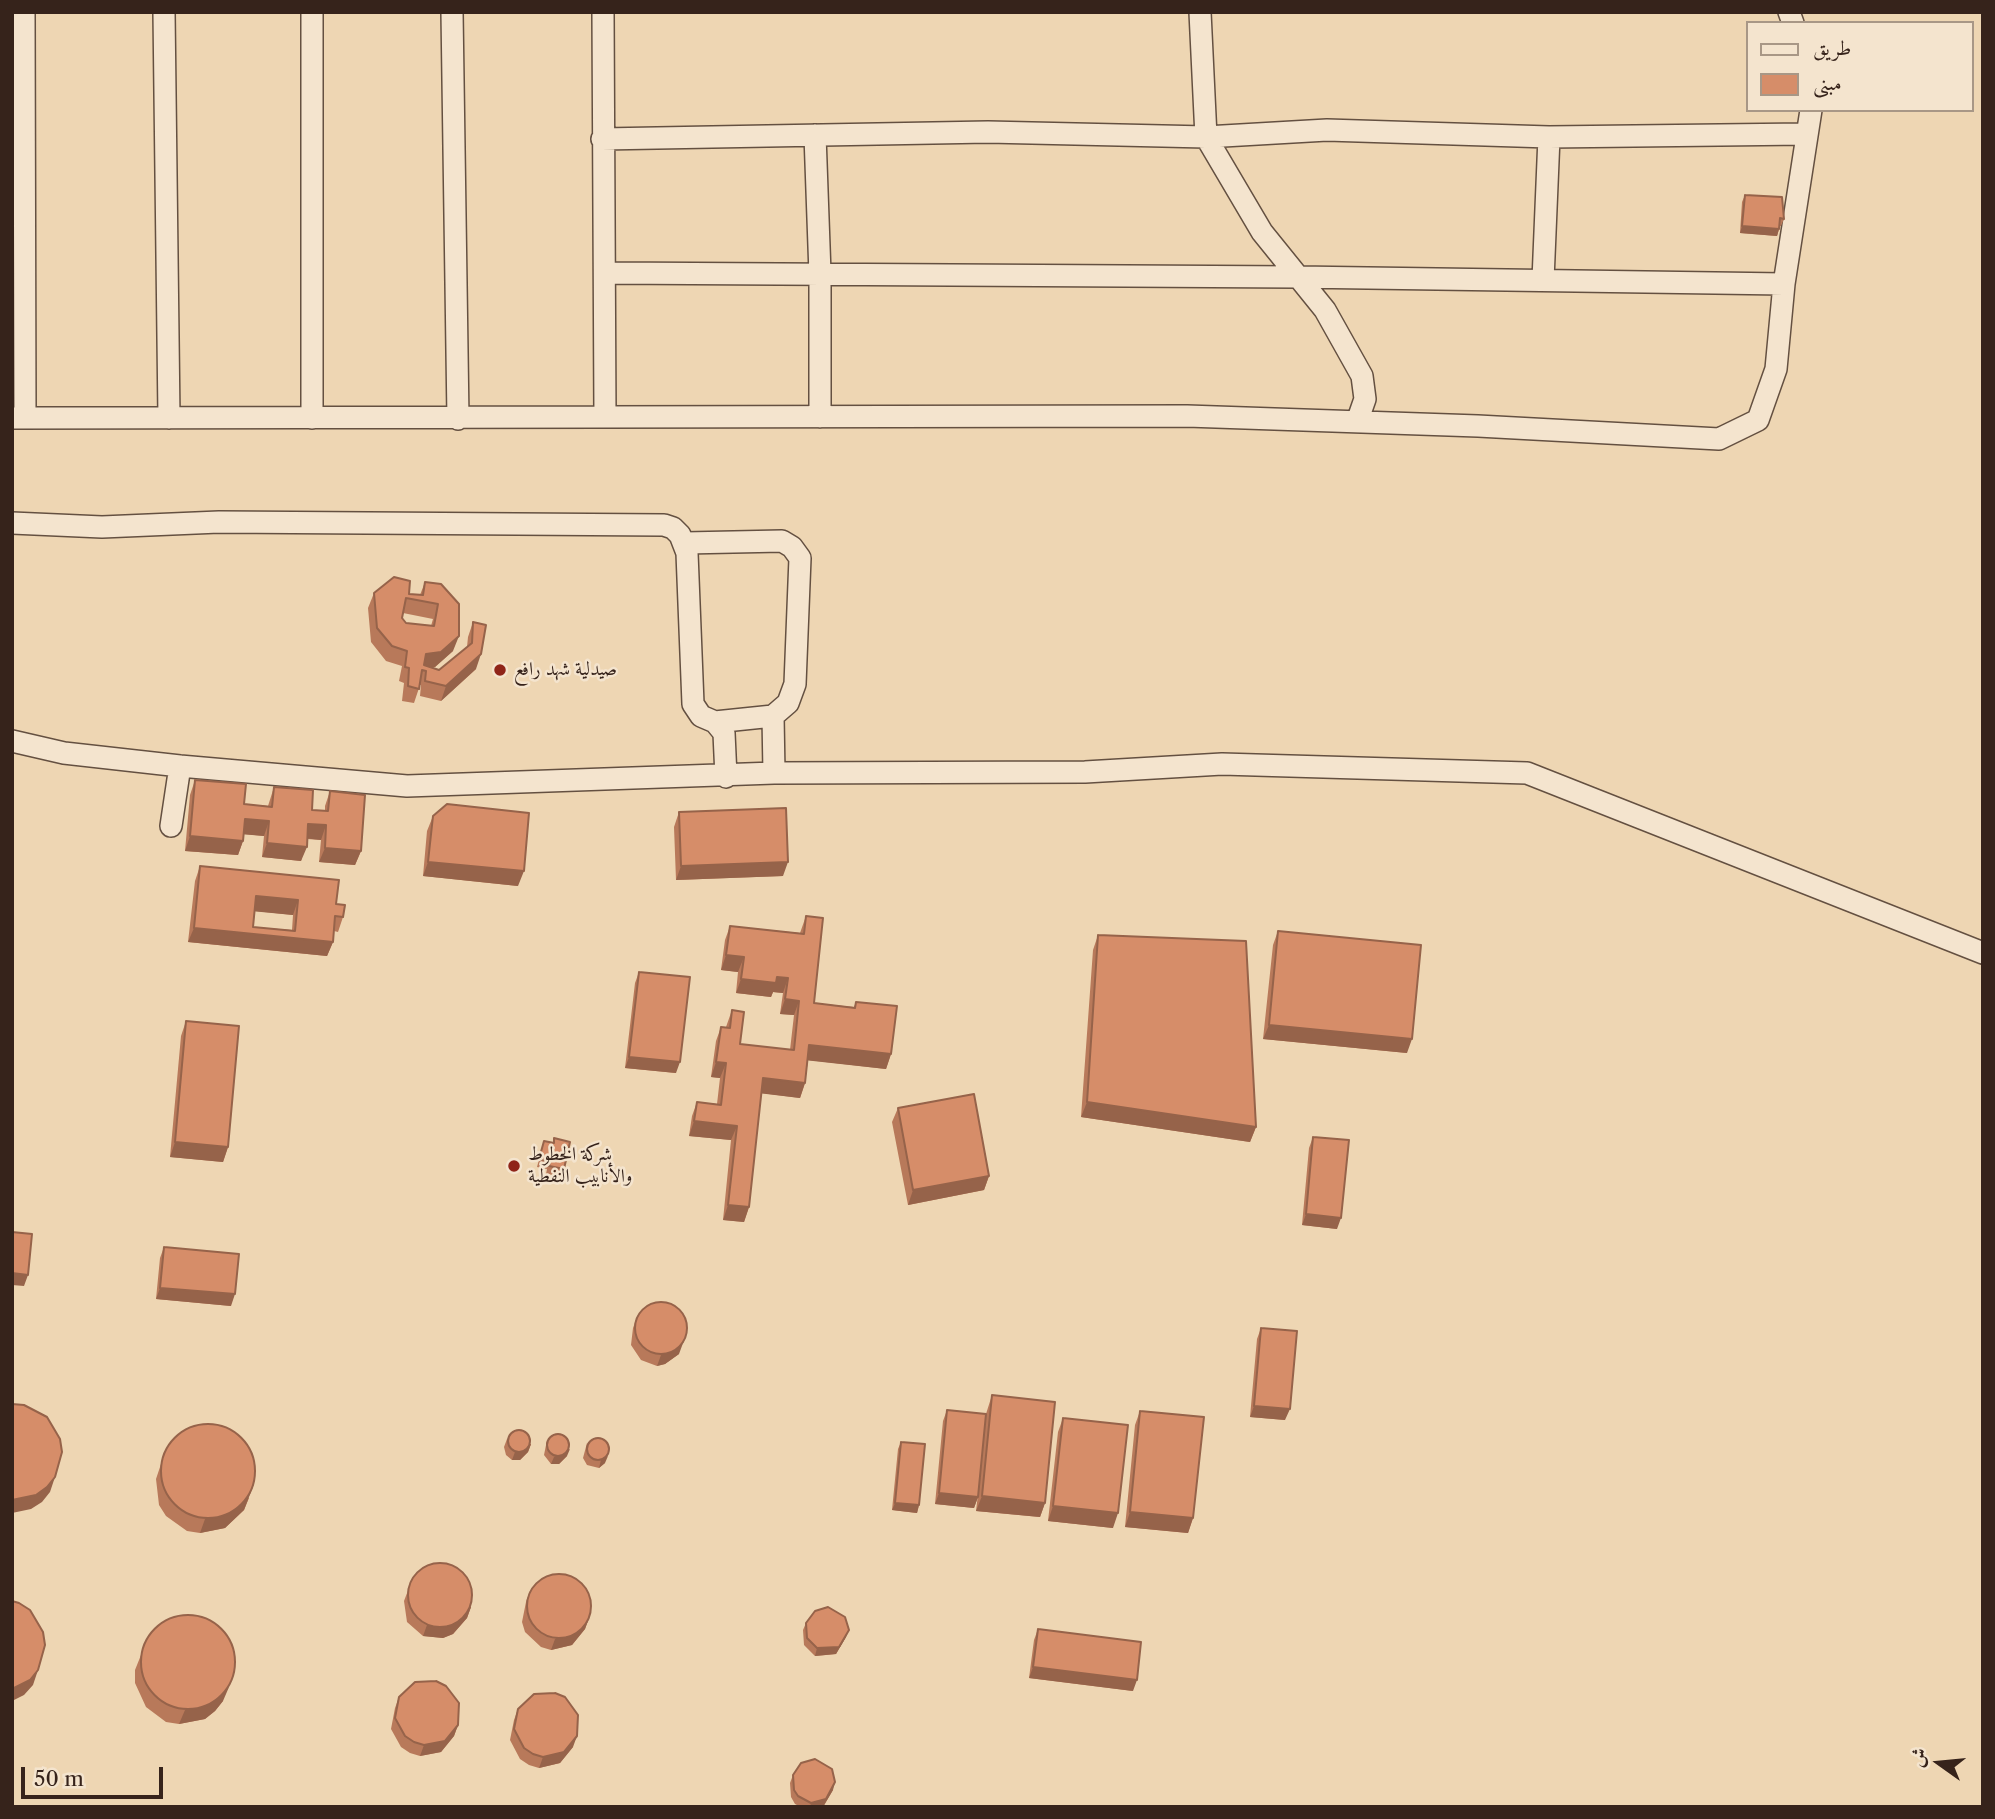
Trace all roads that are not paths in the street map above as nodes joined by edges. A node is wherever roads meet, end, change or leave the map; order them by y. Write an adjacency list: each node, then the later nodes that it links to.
1 (24, 12): 20 (street)
2 (164, 12): 21 (street)
3 (312, 12): 22 (street)
4 (452, 12): 23 (street)
5 (603, 12): 12 (street)
6 (1200, 12): 10 (street)
7 (1810, 112): 8 (street)
8 (1805, 134): 11 (street); 17 (street)
9 (815, 135): 10 (street); 12 (street); 14 (street)
10 (1206, 137): 11 (street); 15 (street)
11 (1549, 137): 16 (street)
12 (602, 139): 13 (street)
13 (606, 273): 14 (street); 18 (street)
14 (820, 274): 15 (street); 19 (street)
15 (1298, 277): 16 (street); 24 (street)
16 (1543, 280): 17 (street)
17 (1784, 284): 24 (street)
18 (605, 417): 19 (street); 23 (street)
19 (820, 417): 24 (street)
20 (18, 418): 21 (street)
21 (169, 418): 22 (street)
22 (312, 418): 23 (street)
23 (458, 419)
24 (1357, 422)
25 (12, 523): 26 (street)
26 (685, 543): 27 (street); 28 (street)
27 (772, 716): 28 (street); 31 (street)
28 (715, 722): 32 (street)
29 (12, 741): 30 (street)
30 (180, 766): 32 (street); 33 (street)
31 (774, 773): 32 (street); 34 (street)
32 (726, 777)
33 (171, 826)
34 (1983, 953)

